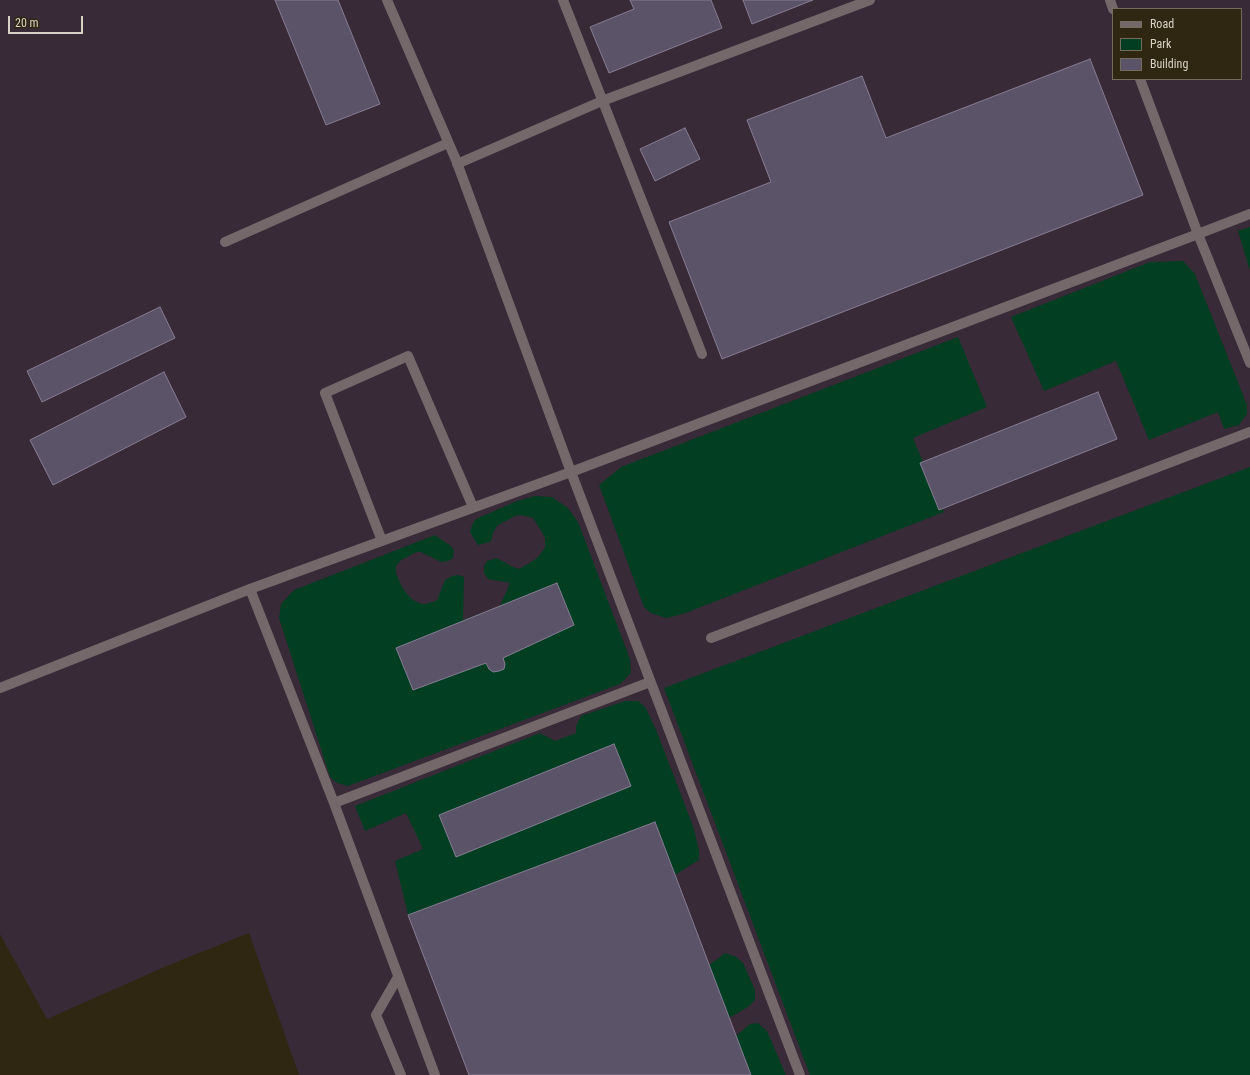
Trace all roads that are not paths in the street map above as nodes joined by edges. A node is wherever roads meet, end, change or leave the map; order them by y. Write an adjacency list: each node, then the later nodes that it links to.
1 (387, 0): 6 (lane)
2 (563, 0): 5 (lane)
3 (870, 0): 5 (lane)
4 (1140, 80): 9 (lane)
5 (602, 101): 7 (lane); 11 (lane)
6 (448, 143): 7 (lane); 10 (lane)
7 (457, 164): 14 (lane)
8 (1250, 214): 9 (lane)
9 (1198, 234): 12 (lane); 14 (lane)
10 (225, 242)
11 (702, 354)
12 (1250, 363)
13 (1250, 432): 18 (lane)
14 (571, 472): 15 (lane); 19 (lane)
15 (473, 507): 16 (lane); 16 (lane)
16 (382, 541): 17 (lane)
17 (250, 589): 20 (lane); 21 (lane)
18 (711, 638)
19 (650, 682): 21 (lane); 25 (lane)
20 (0, 688)
21 (334, 803): 22 (lane)
22 (398, 977): 23 (lane); 24 (lane)
23 (401, 1075)
24 (435, 1075)
25 (800, 1075)

